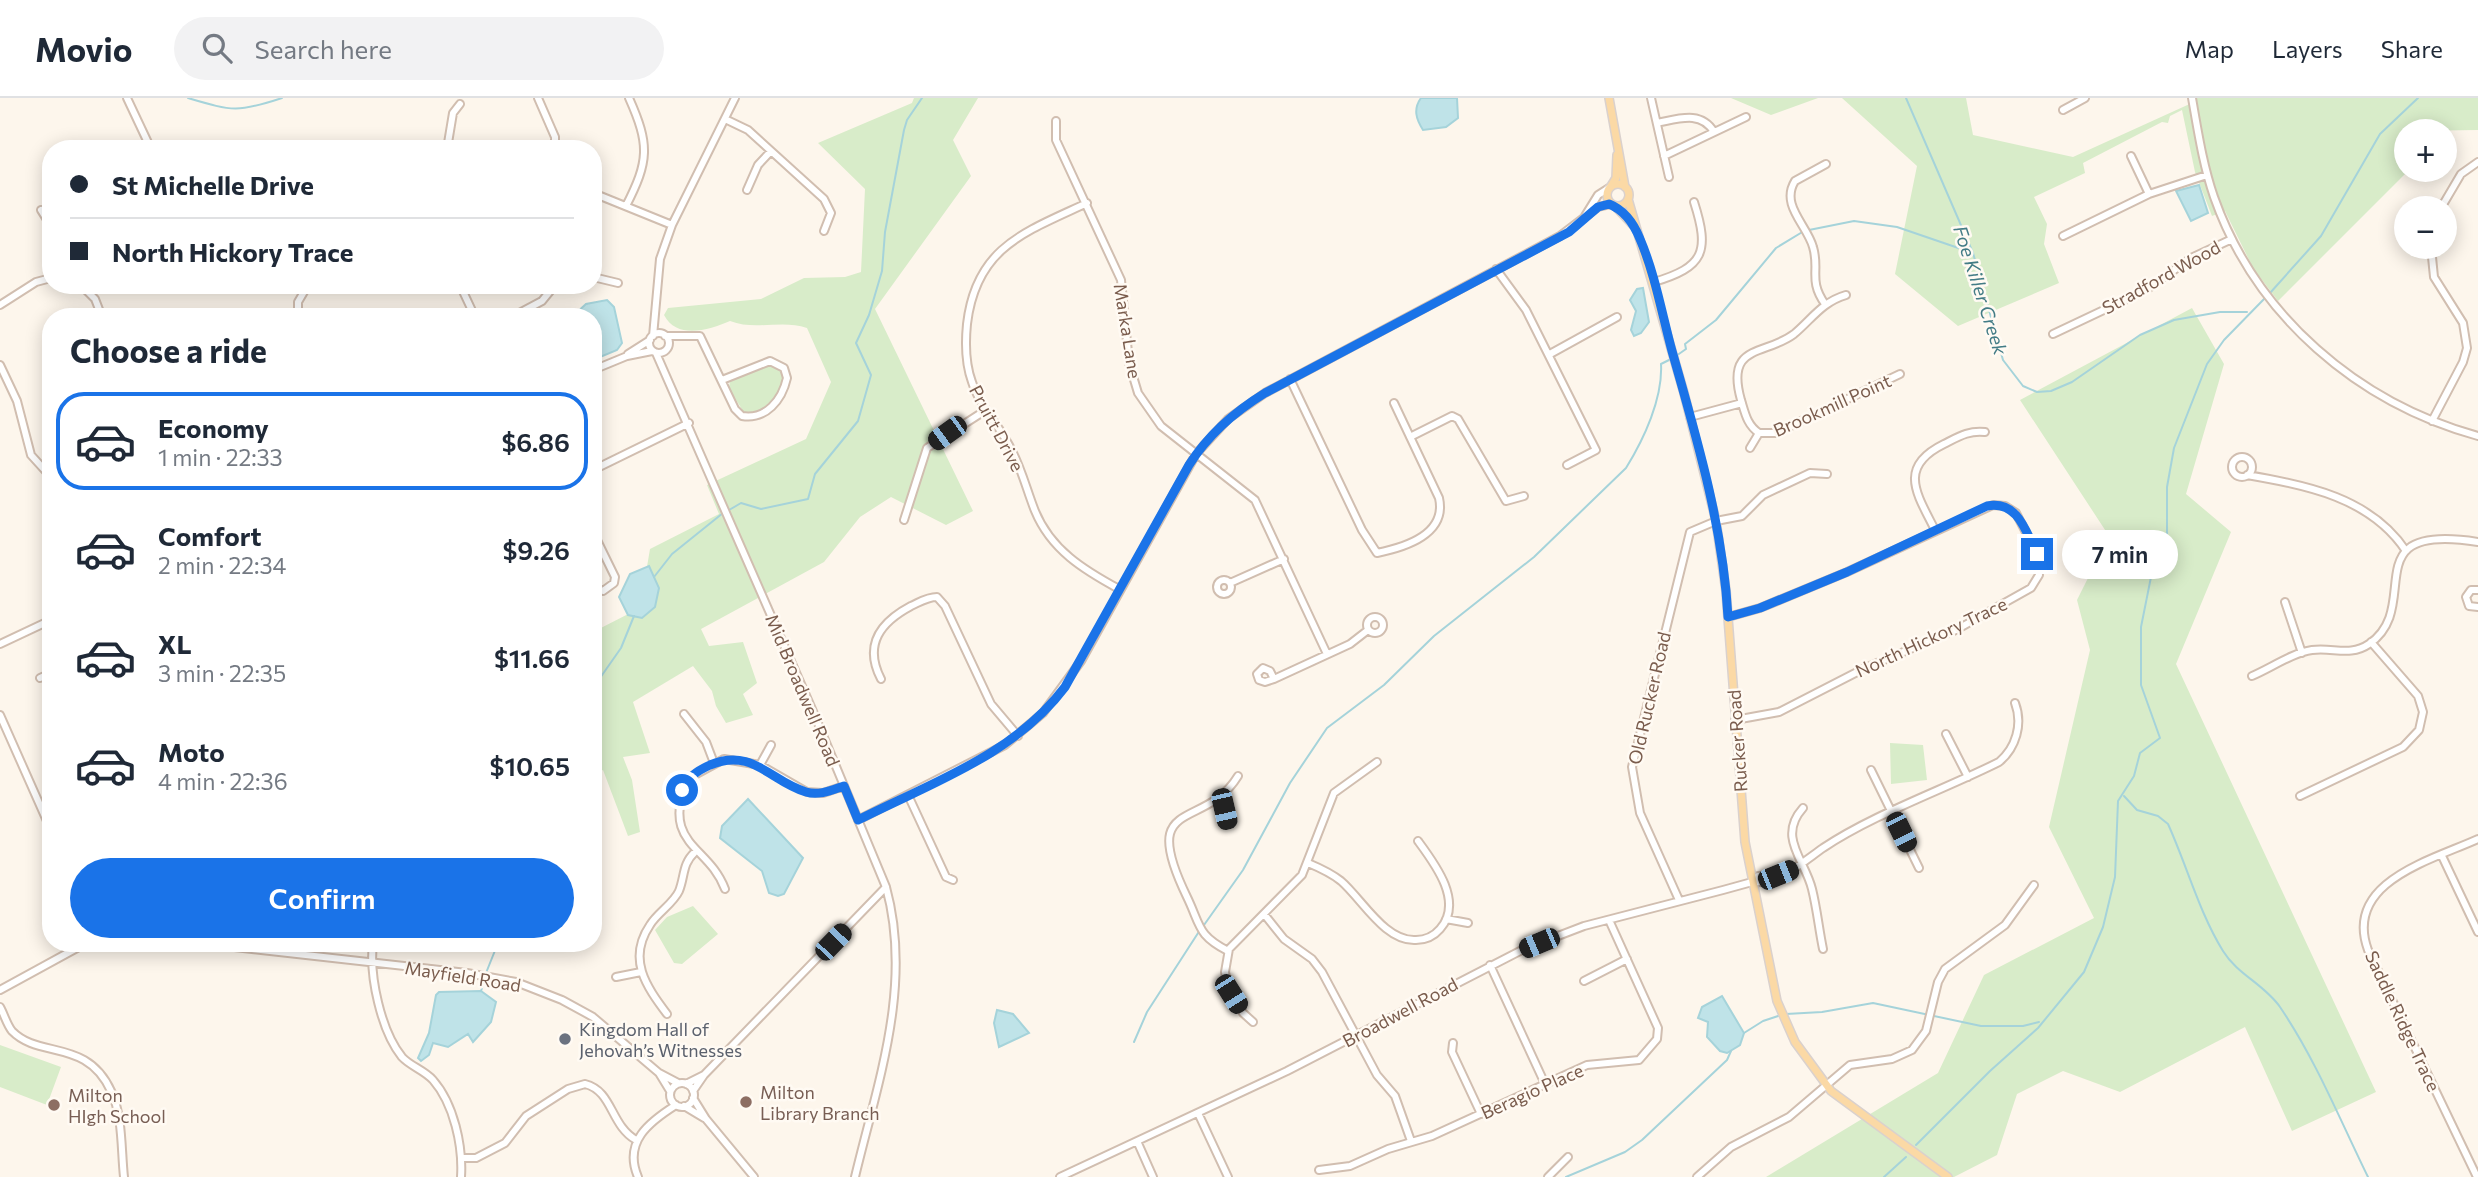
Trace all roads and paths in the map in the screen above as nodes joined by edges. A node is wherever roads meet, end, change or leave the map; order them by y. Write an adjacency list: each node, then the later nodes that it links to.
1 (127, 98): 16 (street)
2 (538, 98): 18 (street)
3 (629, 98): 37 (street)
4 (736, 98): 12 (street)
5 (1609, 98): 19 (main road)
6 (1651, 98): 14 (street)
7 (2085, 98): 10 (street)
8 (2192, 98): 25 (street)
9 (460, 104): 17 (street)
10 (2063, 110)
11 (1746, 117): 15 (street)
12 (725, 120): 20 (street); 39 (street)
13 (1056, 121): 35 (street, Marka Lane)
14 (1657, 123): 15 (street); 21 (street)
15 (1714, 132): 21 (street)
16 (147, 140)
17 (448, 140)
18 (555, 140)
19 (1618, 148): 27 (main road); 28 (main road)
20 (771, 151): 29 (street); 40 (street)
21 (1664, 156): 26 (street)
22 (2132, 156): 30 (street)
23 (2478, 162): 31 (street)
24 (1826, 164): 52 (street)
25 (2207, 175): 30 (street); 43 (street)
26 (1669, 177)
27 (1610, 187): 28 (main road); 36 (main road); 38 (street)
28 (1625, 187): 33 (main road)
29 (747, 190)
30 (2149, 194): 41 (street)
31 (2448, 196)
32 (602, 197): 37 (street)
33 (1628, 199): 36 (main road); 42 (main road, Rucker Road)
34 (1694, 202): 48 (street)
35 (1087, 203): 73 (street, Pruitt Drive); 82 (street, Marka Lane)
36 (1612, 205): 38 (street); 42 (main road, Rucker Road)
37 (626, 206): 39 (street)
38 (1585, 217): 45 (street)
39 (672, 225): 55 (street)
40 (824, 231)
41 (2063, 236)
42 (1640, 238): 48 (main road, Rucker Road)
43 (2231, 239): 57 (street, Stradford Wood); 75 (street)
44 (2432, 259): 75 (street)
45 (1496, 269): 63 (street); 69 (street)
46 (602, 279): 49 (street)
47 (42, 280): 53 (street)
48 (1654, 282): 74 (main road, Rucker Road)
49 (618, 283)
50 (548, 294): 54 (street)
51 (1846, 295): 52 (street, Brookmill Point)
52 (1825, 304): 72 (street, Brookmill Point)
53 (0, 306)
54 (530, 308)
55 (656, 313): 58 (street); 59 (street)
56 (1617, 317): 63 (street)
57 (2053, 334)
58 (664, 335): 59 (street); 60 (street); 61 (street, Mid Broadwell Road)
59 (652, 338): 62 (street, Mid Broadwell Road); 64 (street)
60 (678, 338): 61 (street); 70 (street)
61 (667, 347): 62 (street); 68 (street, Mid Broadwell Road)
62 (654, 352): 64 (street); 68 (street, Mid Broadwell Road)
63 (1550, 354): 83 (street)
64 (627, 356): 66 (street)
65 (0, 365): 85 (street)
66 (602, 366)
67 (1900, 374): 78 (street, Brookmill Point)
68 (669, 376): 76 (street, Mid Broadwell Road)
69 (1290, 379): 79 (street); 82 (street)
70 (722, 380): 70 (street)
71 (1394, 403): 79 (street)
72 (1742, 403): 74 (street); 78 (street, Brookmill Point)
73 (986, 410): 89 (street); 97 (street, Pruitt Drive)
74 (1690, 417): 90 (main road, Rucker Road)
75 (2432, 421): 80 (street)
76 (689, 423): 84 (street); 126 (street, Mid Broadwell Road)
77 (1985, 432): 91 (street)
78 (1759, 433): 81 (street)
79 (1410, 436): 88 (street)
80 (2478, 436)
81 (1750, 448)
82 (1196, 454): 95 (street, Marka Lane); 97 (street)
83 (1567, 465)
84 (602, 466)
85 (42, 468)
86 (1827, 474): 90 (street)
87 (2247, 475): 94 (street)
88 (1524, 496)
89 (904, 520)
90 (1716, 521): 102 (main road, Rucker Road); 147 (street, Old Rucker Road)
91 (1935, 530): 102 (street, North Hickory Trace); 116 (street, North Hickory Trace)
92 (2478, 542): 94 (street)
93 (602, 550): 99 (street)
94 (2406, 551): 105 (street)
95 (1284, 559): 96 (street); 109 (street, Marka Lane)
96 (1230, 583)
97 (1119, 589): 118 (street)
98 (2478, 590): 101 (street)
99 (602, 591)
100 (2285, 602): 108 (street)
101 (2478, 607)
102 (1728, 617): 116 (main road, Rucker Road)
103 (42, 624): 106 (street)
104 (1368, 629): 109 (street)
105 (2371, 642): 108 (street); 128 (street)
106 (2, 644): 107 (street)
107 (0, 652)
108 (2301, 653): 110 (street)
109 (1327, 654): 112 (street)
110 (2252, 676)
111 (881, 679): 118 (street)
112 (1274, 679)
113 (2015, 703): 125 (street, Broadwell Road)
114 (684, 714): 121 (street)
115 (0, 715): 131 (street)
116 (1735, 720): 143 (main road, Rucker Road)
117 (1946, 734): 125 (street)
118 (1018, 736): 127 (street)
119 (771, 745): 122 (street)
120 (1377, 762): 139 (street)
121 (714, 764): 122 (street); 137 (street)
122 (760, 765): 126 (street)
123 (1871, 770): 132 (street)
124 (1238, 776): 129 (street)
125 (1968, 777): 132 (street, Broadwell Road)
126 (844, 786): 133 (street, Mid Broadwell Road)
127 (908, 795): 133 (street); 142 (street)
128 (2300, 796)
129 (1219, 797): 134 (street); 154 (street)
130 (1803, 808): 140 (street)
131 (42, 811)
132 (1892, 813): 140 (street, Broadwell Road); 141 (street)
133 (858, 820): 145 (street, Mid Broadwell Road)
134 (1227, 823)
135 (2478, 839): 138 (street, Saddle Ridge Trace)
136 (1418, 841): 149 (street)
137 (695, 852): 146 (street); 161 (street)
138 (2442, 856): 152 (street); 200 (street, Saddle Ridge Trace)
139 (1308, 863): 148 (street); 149 (street)
140 (1802, 865): 143 (street, Broadwell Road); 153 (street)
141 (1919, 868)
142 (953, 880)
143 (1752, 882): 147 (street, Broadwell Road); 174 (main road, Rucker Road)
144 (2034, 885): 174 (street)
145 (886, 887): 171 (street); 193 (street, Mid Broadwell Road)
146 (725, 889)
147 (1679, 900): 150 (street, Broadwell Road)
148 (1264, 914): 154 (street); 168 (street)
149 (1446, 919): 151 (street)
150 (1609, 920): 158 (street, Beragio Place); 160 (street, Broadwell Road)
151 (1468, 923)
152 (2478, 932)
153 (1823, 949)
154 (1228, 951): 167 (street)
155 (70, 952): 164 (street)
156 (281, 952): 159 (street, Mayfield Road)
157 (373, 952): 159 (street)
158 (1627, 959): 163 (street); 173 (street, Beragio Place)
159 (373, 962): 170 (street, Mayfield Road); 187 (street)
160 (1490, 965): 168 (street, Broadwell Road); 173 (street)
161 (641, 972): 162 (street); 166 (street)
162 (616, 977)
163 (1584, 981)
164 (0, 990)
165 (0, 1007): 189 (street)
166 (667, 1014)
167 (1253, 1022)
168 (1356, 1035): 179 (street, Broadwell Road); 184 (street)
169 (1453, 1043): 180 (street)
170 (659, 1073): 172 (street, Mayfield Road); 175 (street, Mayfield Road)
171 (704, 1075): 172 (street); 176 (street)
172 (682, 1084): 175 (street); 176 (street, Mayfield Road)
173 (1545, 1084): 180 (street, Beragio Place)
174 (1826, 1086): 198 (street); 199 (main road, Rucker Road)
175 (670, 1095): 177 (street, Mayfield Road); 181 (street)
176 (693, 1095): 178 (street); 182 (street)
177 (676, 1105): 178 (street); 181 (street)
178 (684, 1106): 182 (street)
179 (1198, 1113): 185 (street, Broadwell Road); 196 (street)
180 (1481, 1114): 184 (street, Beragio Place)
181 (660, 1115): 183 (street)
182 (705, 1119): 192 (street)
183 (636, 1140): 187 (street); 191 (street)
184 (1411, 1141): 188 (street, Beragio Place)
185 (1137, 1142): 194 (street, Broadwell Road); 195 (street)
186 (1568, 1157): 197 (street)
187 (462, 1158): 190 (street)
188 (1319, 1170)
189 (124, 1177)
190 (460, 1177)
191 (638, 1177)
192 (754, 1177)
193 (855, 1177)
194 (1060, 1177)
195 (1153, 1177)
196 (1227, 1177)
197 (1548, 1177)
198 (1697, 1177)
199 (1948, 1177)
200 (2477, 1177)

